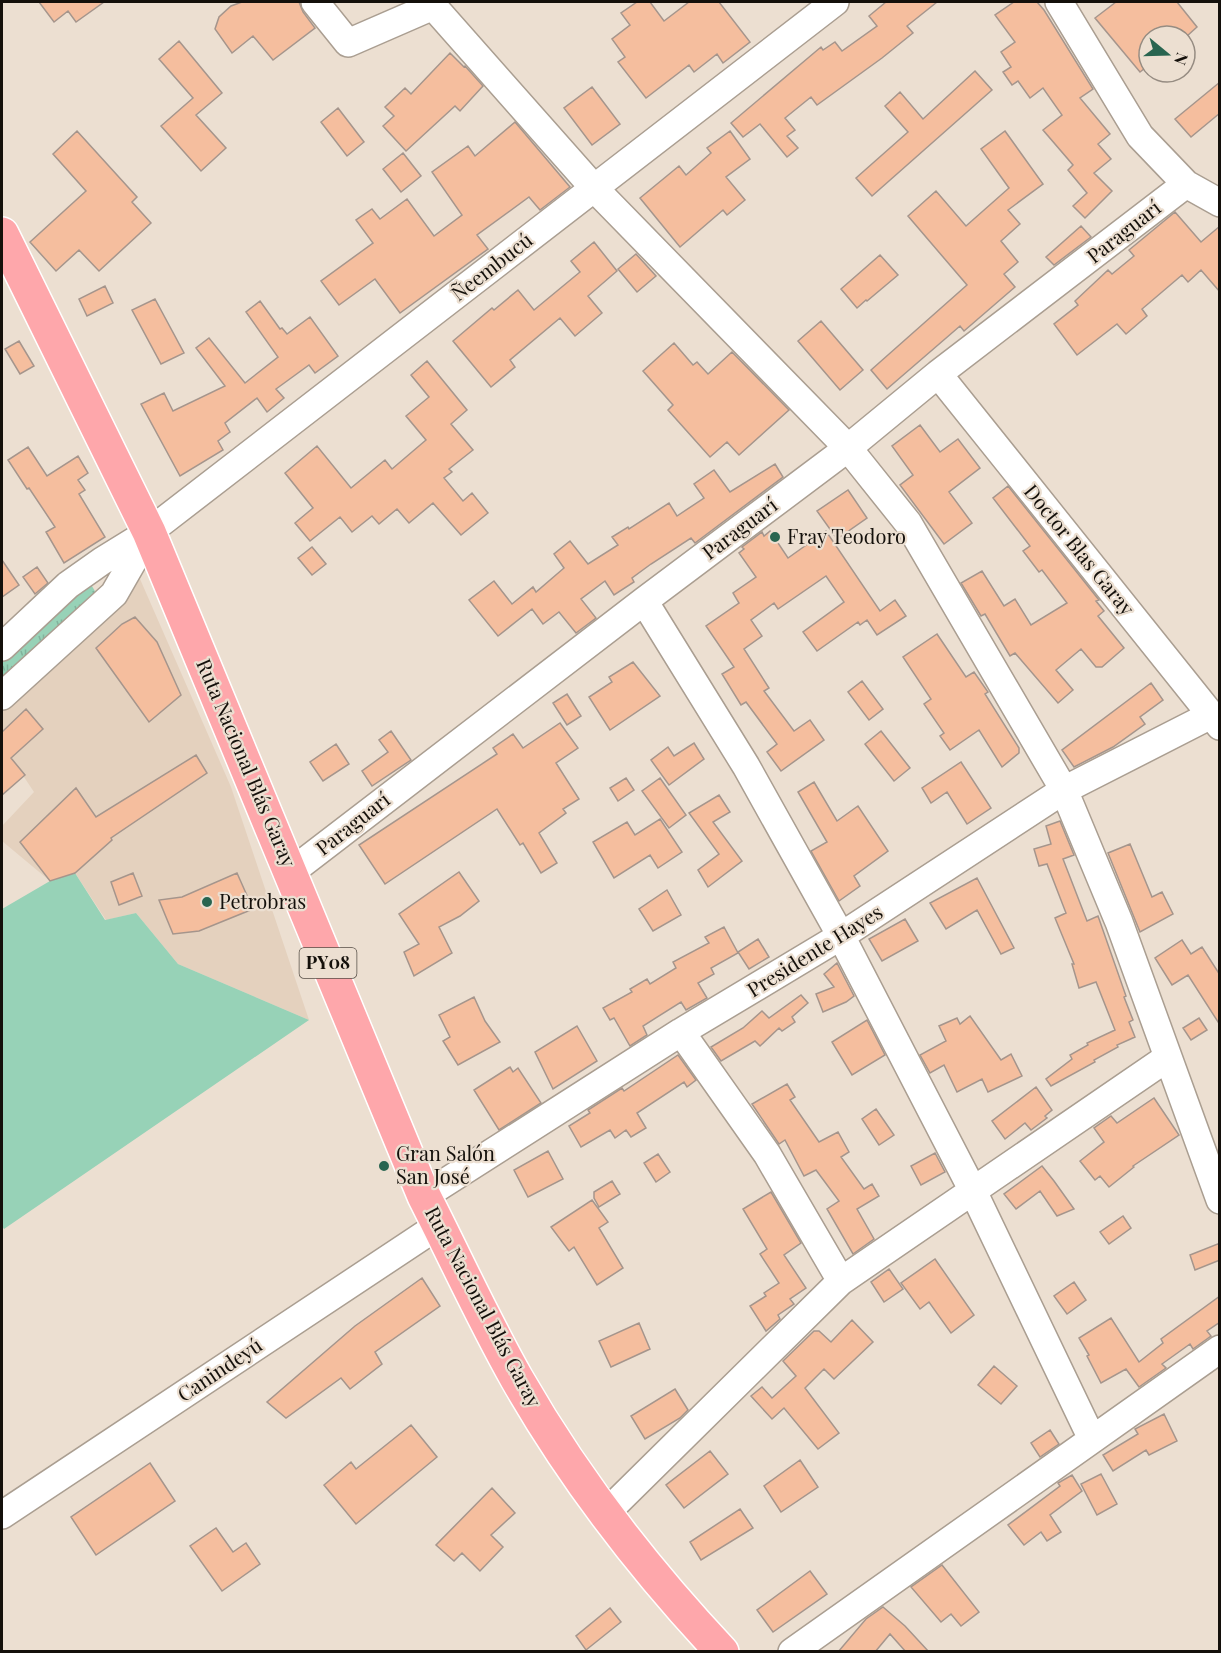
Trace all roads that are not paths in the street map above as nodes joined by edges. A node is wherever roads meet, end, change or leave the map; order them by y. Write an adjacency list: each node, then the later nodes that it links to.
1 (315, 2): 4 (street)
2 (836, 2): 6 (street, Ñeembucú)
3 (1059, 2): 5 (street)
4 (435, 4): 6 (street)
5 (1186, 184): 7 (street); 9 (street, Paraguarí)
6 (594, 188): 10 (street); 11 (street, Ñeembucú)
7 (1220, 203)
8 (2, 234): 11 (highway, Ruta Nacional Blás Garay / PY08)
9 (938, 374): 10 (street, Paraguarí); 15 (street, Doctor Blas Garay)
10 (848, 448): 12 (street, Paraguarí); 16 (street)
11 (150, 532): 13 (street, Ñeembucú); 14 (street); 17 (highway, Ruta Nacional Blás Garay / PY08)
12 (644, 601): 17 (street, Paraguarí); 18 (street)
13 (2, 647)
14 (2, 696)
15 (1215, 721): 16 (street, Presidente Hayes)
16 (1064, 790): 18 (street, Presidente Hayes); 20 (street)
17 (291, 872): 22 (highway, Ruta Nacional Blás Garay / PY08)
18 (841, 936): 19 (street, Presidente Hayes); 21 (street)
19 (681, 1032): 22 (street, Presidente Hayes); 25 (street)
20 (1167, 1058): 21 (street); 23 (street)
21 (972, 1189): 25 (street); 27 (street)
22 (424, 1196): 24 (highway, Ruta Nacional Blás Garay / PY08)
23 (1220, 1200)
24 (439, 1224): 28 (highway, Ruta Nacional Blás Garay / PY08); 29 (street, Canindeyú)
25 (841, 1281): 28 (street)
26 (1220, 1349): 27 (street)
27 (1092, 1439): 31 (street)
28 (606, 1513): 30 (highway, Ruta Nacional Blás Garay / PY08)
29 (2, 1515)
30 (722, 1652)
31 (792, 1652)

